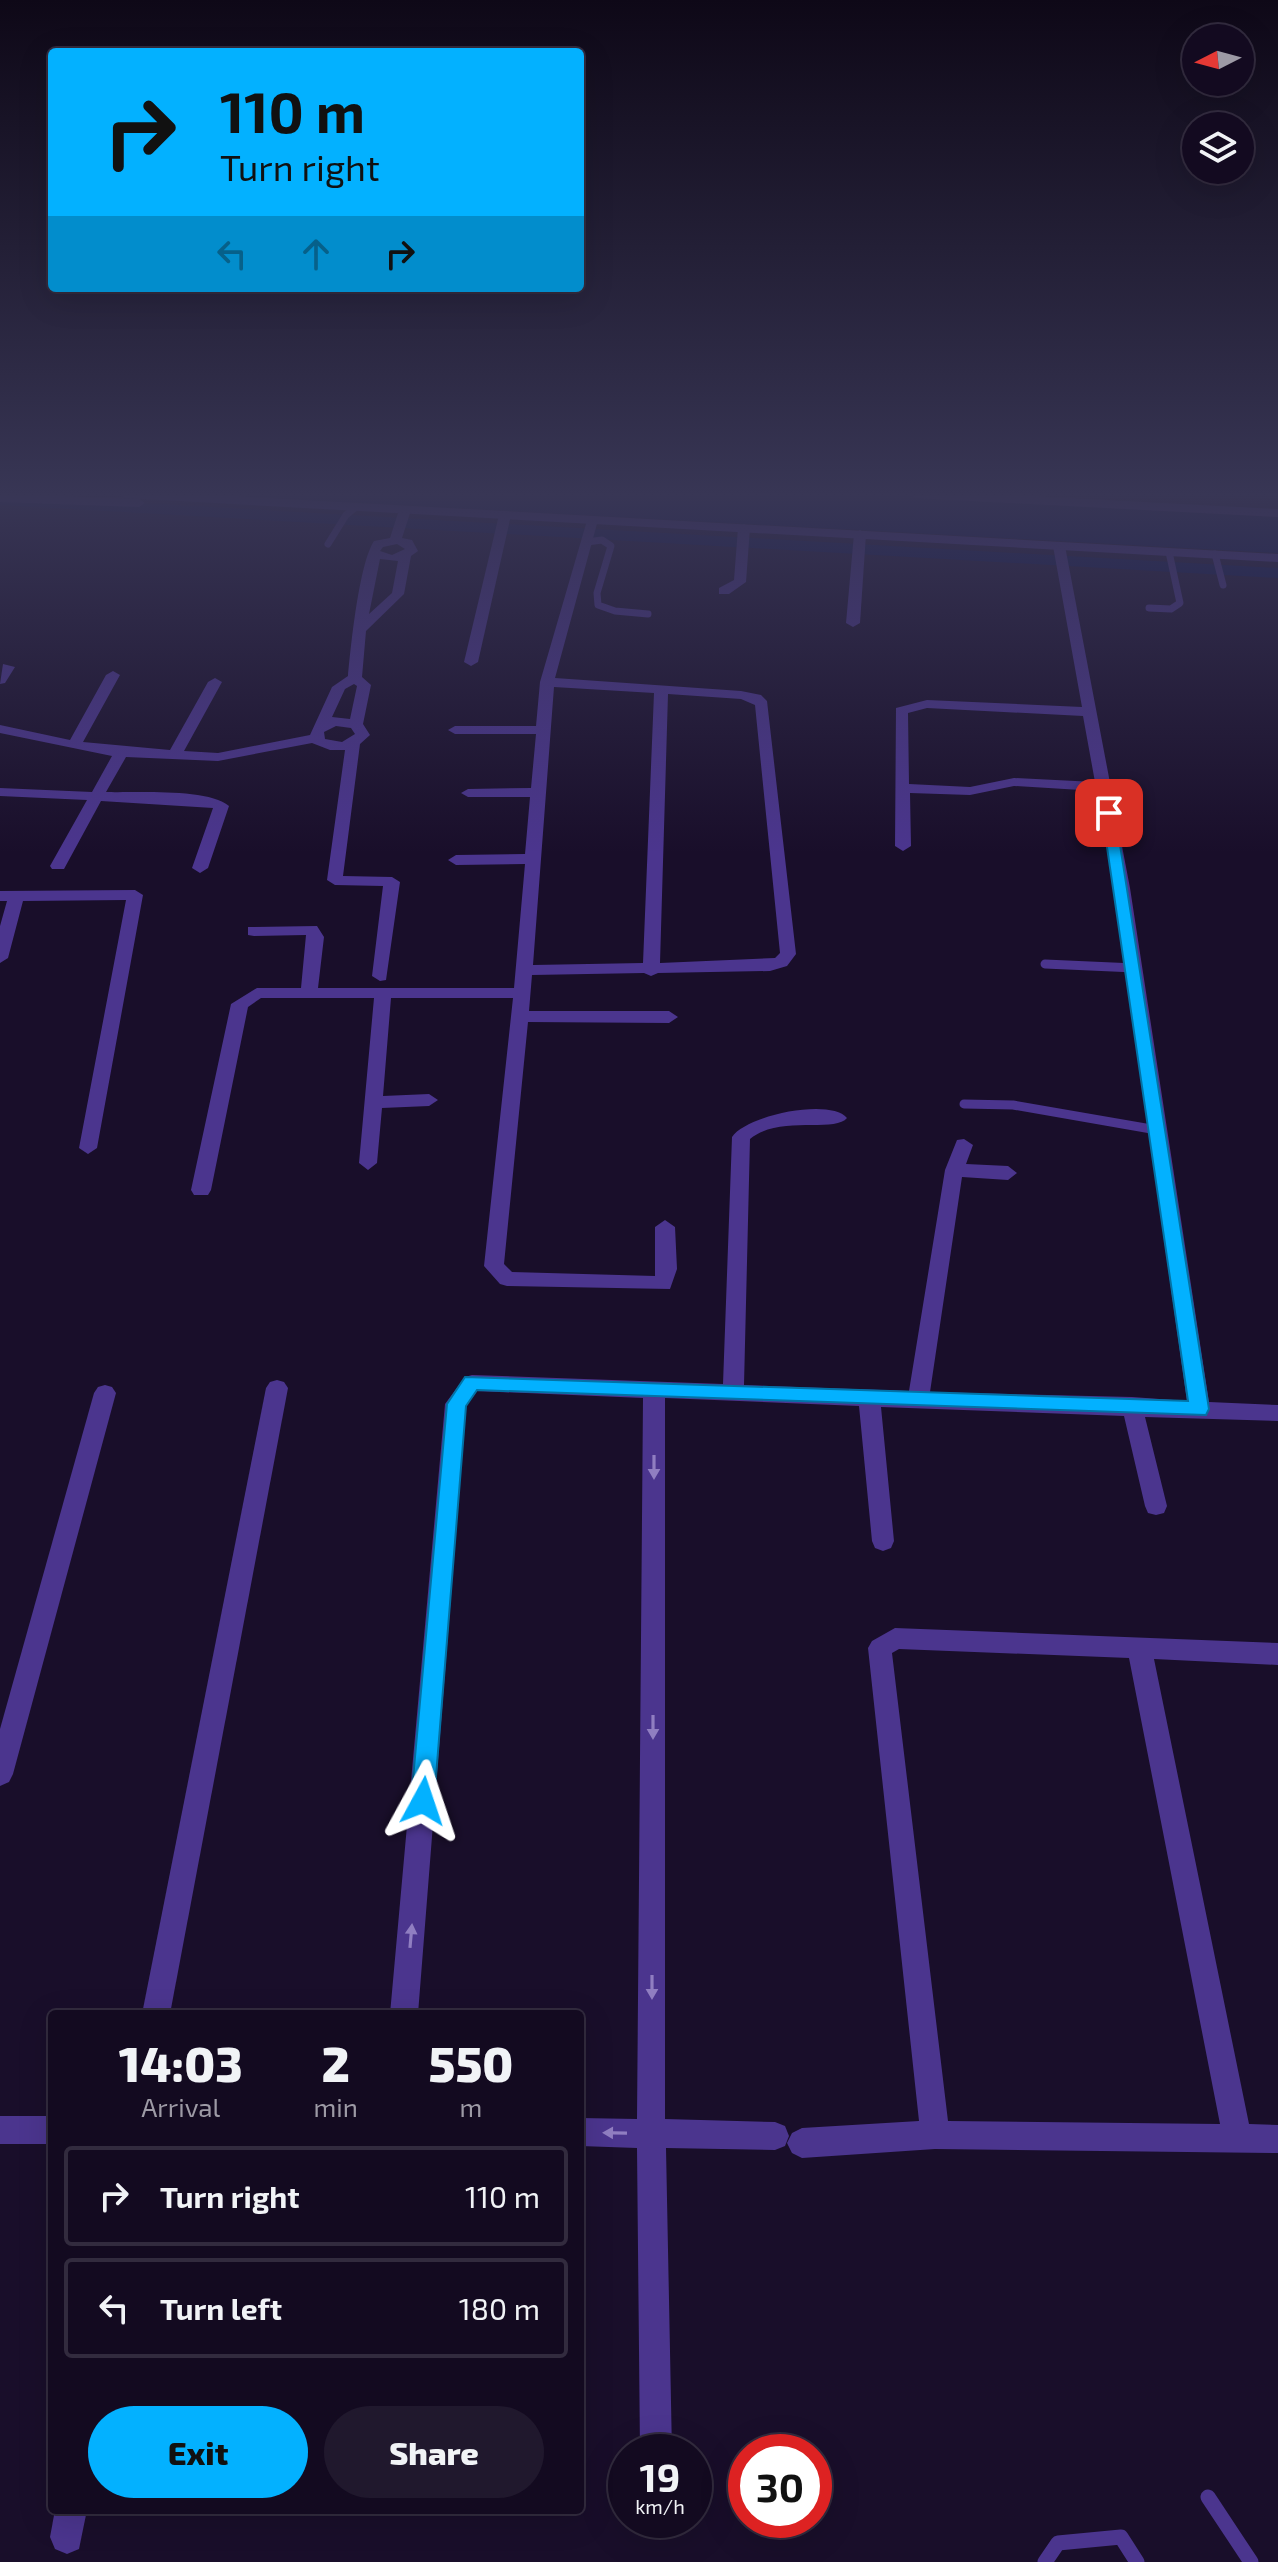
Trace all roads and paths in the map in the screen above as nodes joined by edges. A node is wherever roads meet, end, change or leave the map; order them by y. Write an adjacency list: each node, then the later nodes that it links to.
1 (363, 614): 10 (street)
2 (377, 614): 10 (street)
3 (482, 614): 11 (street)
4 (566, 614): 17 (street)
5 (643, 614): 6 (lane)
6 (648, 614)
7 (854, 614): 9 (street)
8 (1072, 614): 19 (street)
9 (853, 623)
10 (359, 630): 14 (street)
11 (471, 662)
12 (8, 667): 15 (street)
13 (113, 675): 26 (street)
14 (355, 678): 20 (street); 24 (street)
15 (0, 680)
16 (215, 682): 28 (street)
17 (547, 682): 18 (street); 23 (street)
18 (661, 690): 46 (street); 46 (street)
19 (1089, 712): 29 (street); 30 (street)
20 (356, 724): 24 (street); 25 (street)
21 (0, 729): 26 (street)
22 (455, 730): 23 (street)
23 (543, 730): 32 (street)
24 (317, 732): 25 (street); 28 (street)
25 (353, 743): 47 (street)
26 (74, 745): 27 (street)
27 (121, 752): 28 (street); 34 (street)
28 (175, 755)
29 (1104, 787): 30 (street); 44 (street)
30 (902, 788): 35 (street)
31 (0, 792): 34 (street)
32 (538, 792): 33 (street); 36 (street)
33 (468, 793)
34 (97, 796): 38 (street); 39 (street)
35 (903, 846)
36 (532, 859): 37 (street); 45 (street)
37 (456, 860)
38 (58, 866)
39 (200, 868)
40 (8, 896): 42 (street); 58 (street)
41 (254, 931): 48 (street)
42 (0, 958)
43 (1045, 964): 44 (lane)
44 (1135, 968): 56 (street)
45 (522, 970): 46 (street); 49 (street)
46 (651, 971)
47 (381, 984): 48 (street); 49 (street); 53 (street)
48 (309, 992): 62 (street)
49 (522, 993): 50 (street)
50 (520, 1016): 51 (street); 63 (street)
51 (669, 1017)
52 (429, 1100): 53 (street)
53 (373, 1102): 59 (street)
54 (964, 1104): 56 (lane)
55 (838, 1118): 66 (street)
56 (1157, 1130): 71 (street)
57 (964, 1145): 60 (street)
58 (88, 1148)
59 (368, 1163)
60 (954, 1170): 61 (street); 69 (street)
61 (1008, 1173)
62 (201, 1190)
63 (665, 1227)
64 (277, 1388): 78 (street)
65 (654, 1389): 66 (street); 79 (street, one-way to 65); 83 (street, one-way to 83)
66 (733, 1391): 68 (street)
67 (105, 1393): 77 (street)
68 (869, 1396): 69 (street); 74 (street)
69 (918, 1398): 70 (street)
70 (1132, 1405): 71 (street); 73 (street)
71 (1199, 1409): 72 (street)
72 (1278, 1413)
73 (1156, 1506)
74 (883, 1541)
75 (1139, 1646): 76 (street); 84 (street); 85 (street)
76 (1278, 1654)
77 (0, 1774)
78 (157, 2010)
79 (404, 2010)
80 (0, 2130): 81 (street)
81 (48, 2130)
82 (584, 2132): 83 (street, one-way to 82)
83 (651, 2134): 84 (street); 87 (street)
84 (935, 2135): 85 (street)
85 (1237, 2137): 86 (street)
86 (1278, 2139)
87 (656, 2434)
88 (1208, 2497): 91 (lane)
89 (1045, 2562): 90 (lane)
90 (1137, 2562)
91 (1251, 2562)

